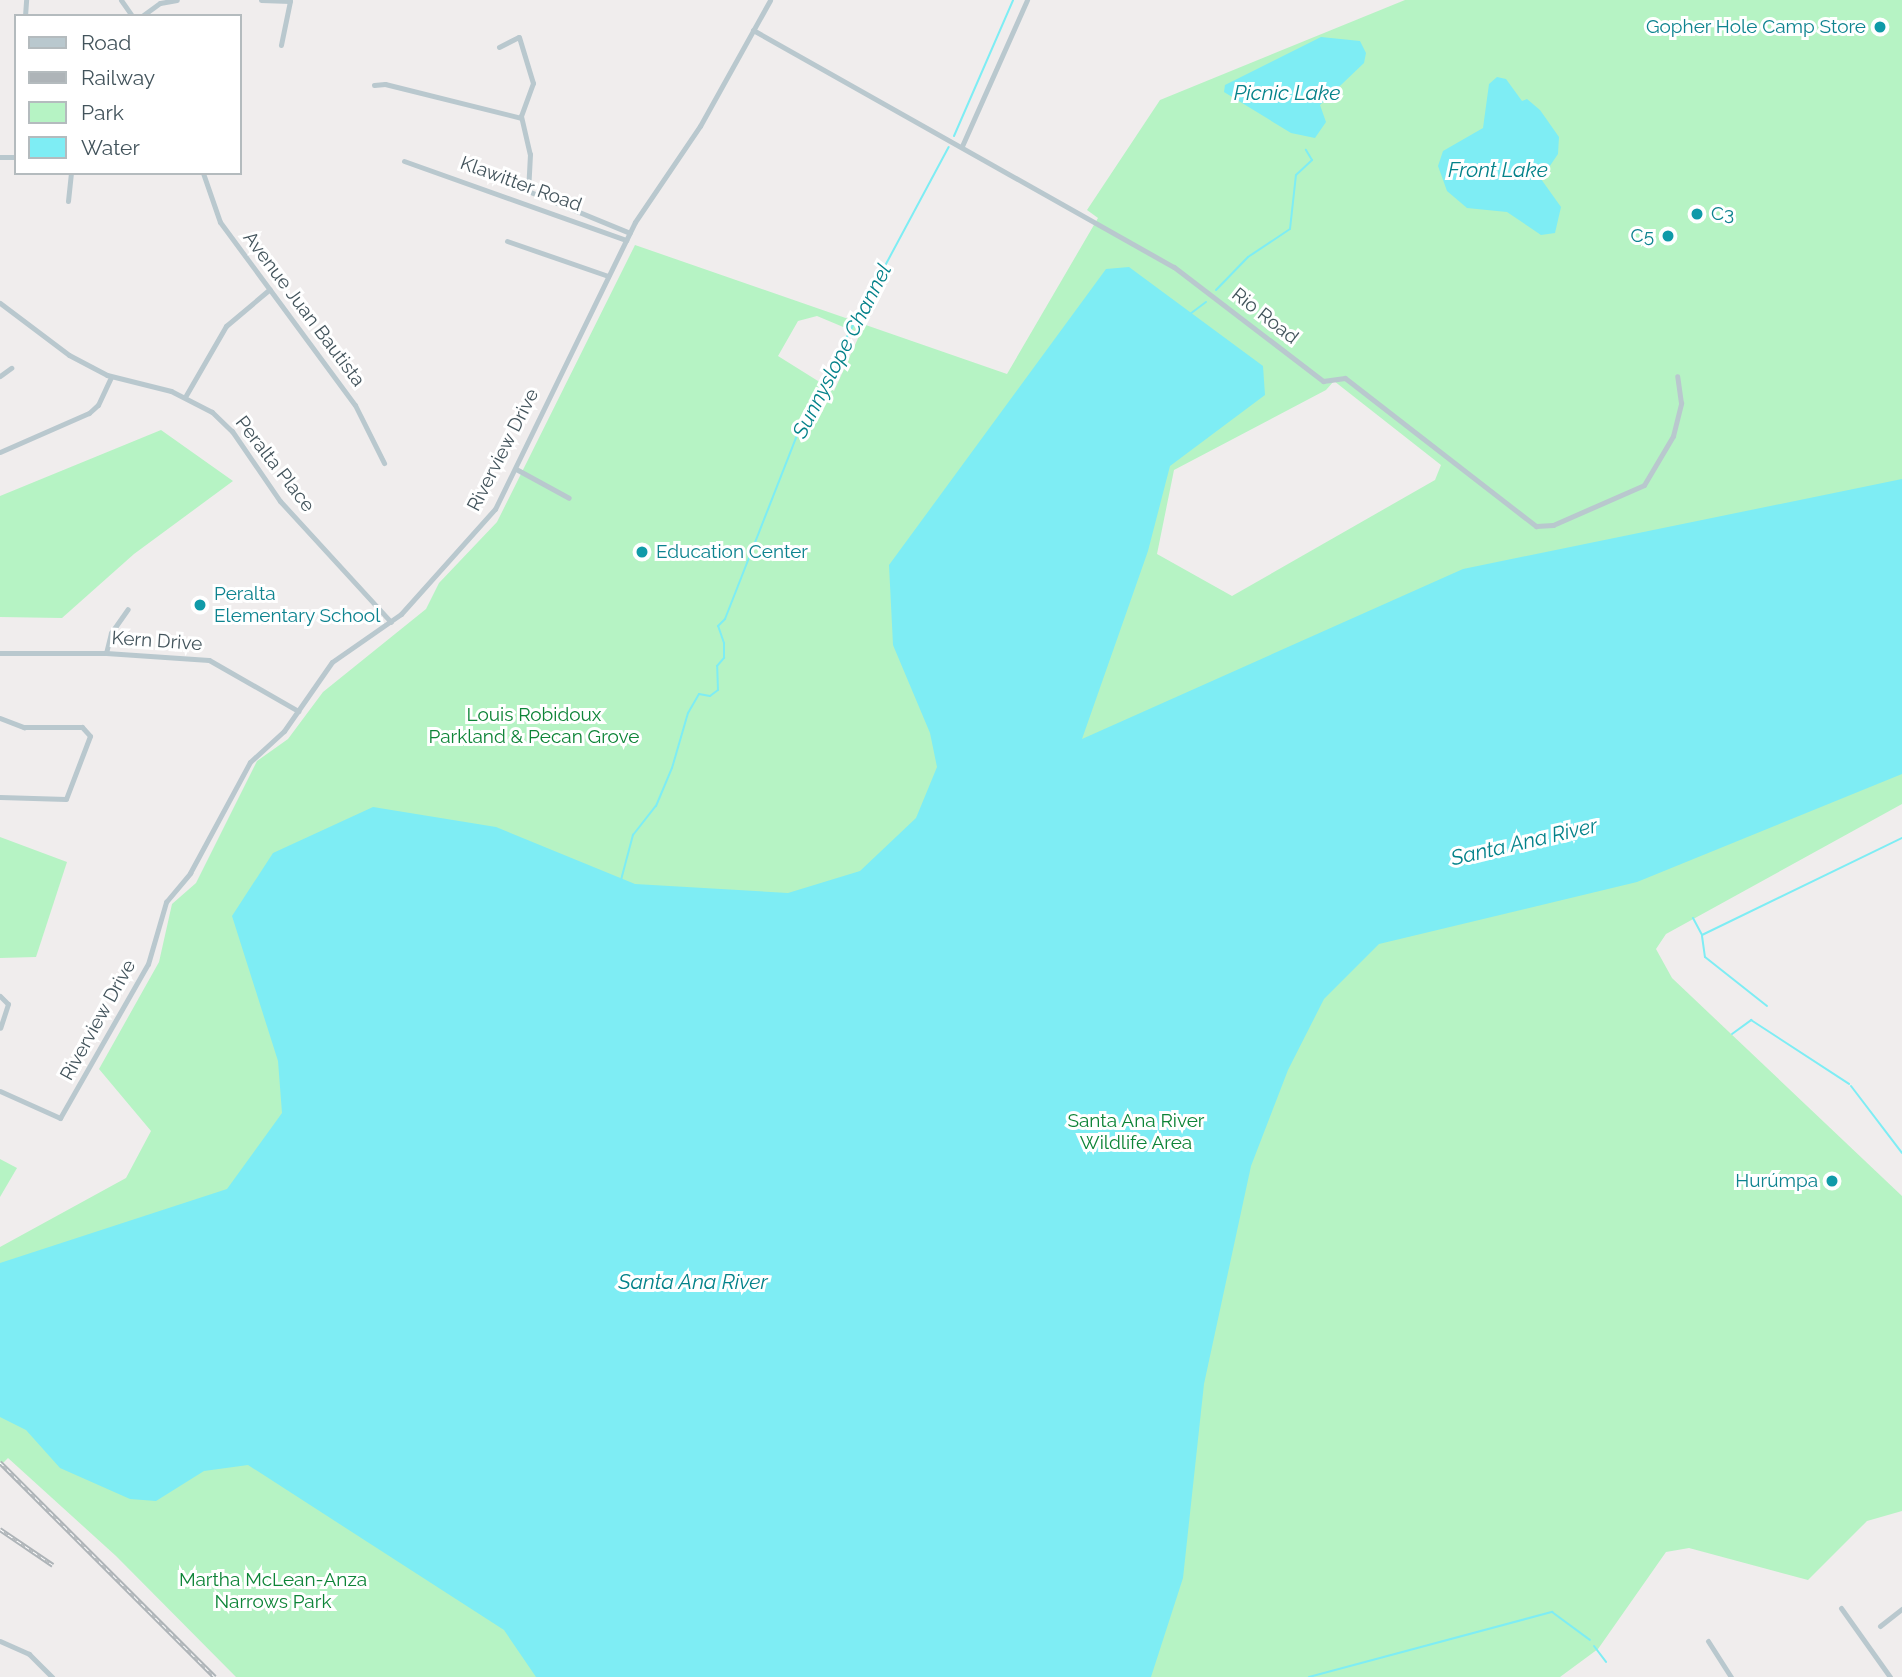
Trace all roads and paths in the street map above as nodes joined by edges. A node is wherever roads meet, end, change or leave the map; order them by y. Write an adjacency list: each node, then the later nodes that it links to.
1 (177, 0): 5 (street)
2 (261, 0): 7 (street)
3 (770, 0): 6 (street, Riverview Drive)
4 (1027, 0): 11 (street)
5 (145, 14)
6 (752, 30): 11 (street, Rio Road); 18 (street, Riverview Drive)
7 (281, 45)
8 (499, 47): 10 (street)
9 (374, 85): 10 (street)
10 (521, 118): 15 (street)
11 (959, 144): 26 (street, Rio Road)
12 (404, 161): 17 (street, Klawitter Road)
13 (71, 175): 16 (street)
14 (203, 175): 22 (street, Avenue Juan Bautista)
15 (531, 194): 17 (street); 18 (street)
16 (68, 201)
17 (528, 202): 19 (street, Klawitter Road)
18 (630, 233): 19 (street, Riverview Drive)
19 (626, 240): 21 (street, Riverview Drive)
20 (507, 241): 21 (street)
21 (608, 276): 31 (street, Riverview Drive)
22 (270, 289): 28 (street); 30 (street, Avenue Juan Bautista)
23 (0, 303): 27 (street, Peralta Place)
24 (11, 368): 25 (street)
25 (0, 376)
26 (1677, 376)
27 (111, 377): 28 (street, Peralta Place); 29 (street)
28 (185, 397): 34 (street, Peralta Place)
29 (0, 452)
30 (384, 463)
31 (516, 469): 32 (street); 34 (street, Riverview Drive)
32 (569, 498)
33 (128, 609): 36 (street)
34 (391, 622): 37 (street, Riverview Drive)
35 (0, 653): 36 (street, Kern Drive)
36 (106, 653): 37 (street, Kern Drive)
37 (298, 711): 42 (street, Riverview Drive)
38 (0, 718): 39 (street)
39 (0, 797)
40 (0, 996): 41 (street)
41 (0, 1028)
42 (0, 1091)
43 (1841, 1608): 50 (street)
44 (1902, 1609): 45 (street)
45 (1880, 1626)
46 (0, 1641): 49 (street)
47 (1708, 1641): 48 (street)
48 (1728, 1676)
49 (52, 1677)
50 (1890, 1677)

